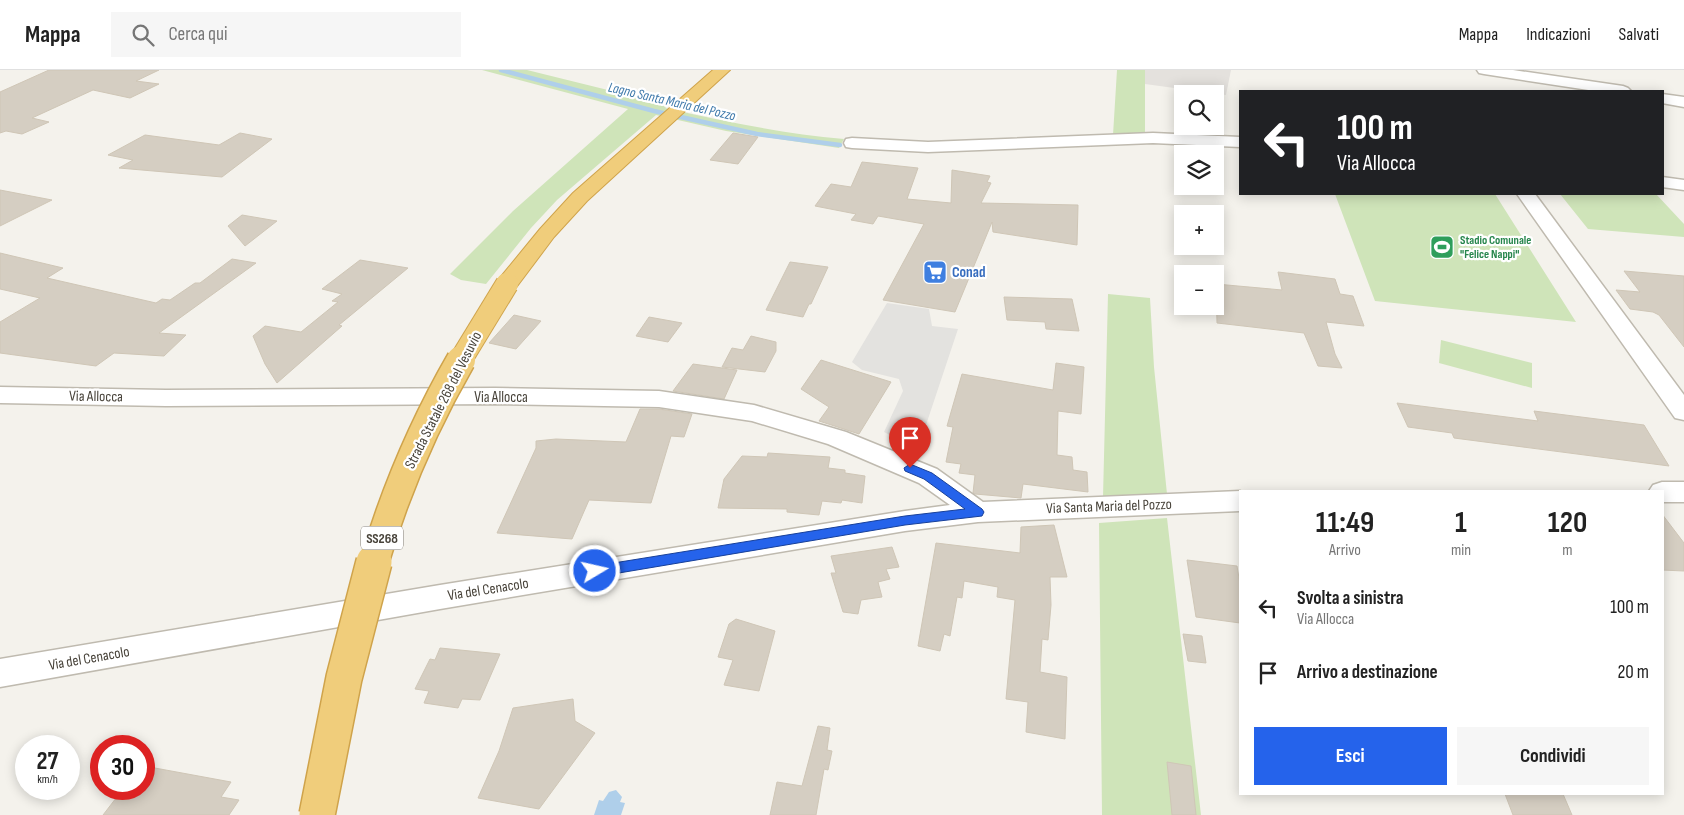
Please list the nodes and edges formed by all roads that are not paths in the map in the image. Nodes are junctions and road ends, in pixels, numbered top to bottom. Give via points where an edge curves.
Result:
1 (722, 70) edge
2 (729, 70) edge
3 (1484, 70) edge
4 (708, 82) junction
5 (1616, 90) edge
6 (1664, 98) edge
7 (1684, 102) edge
8 (852, 142) dead end
9 (1239, 142) edge
10 (1664, 182) edge
11 (1684, 185) edge
12 (1527, 195) edge
13 (0, 395) edge
14 (1684, 412) edge
15 (1664, 492) edge
16 (1684, 492) edge
17 (1239, 501) edge
18 (978, 512) junction
19 (0, 673) edge
20 (318, 815) edge

1 - 4 highway, Strada Statale 268 del Vesuvio / SS268
2 - 4 street
3 - 5 street
4 - 20 highway, Strada Statale 268 del Vesuvio / SS268, bridge via 580,197 547,233 507,284 459,362 412,458 368,582 349,655
6 - 7 street
8 - 9 street via 928,147 1137,138
10 - 11 street
12 - 14 street
13 - 18 street, Via Allocca via 659,399 754,413 837,438 928,476
15 - 16 street
17 - 18 street, Via Santa Maria del Pozzo
18 - 19 street, Via del Cenacolo via 498,587

